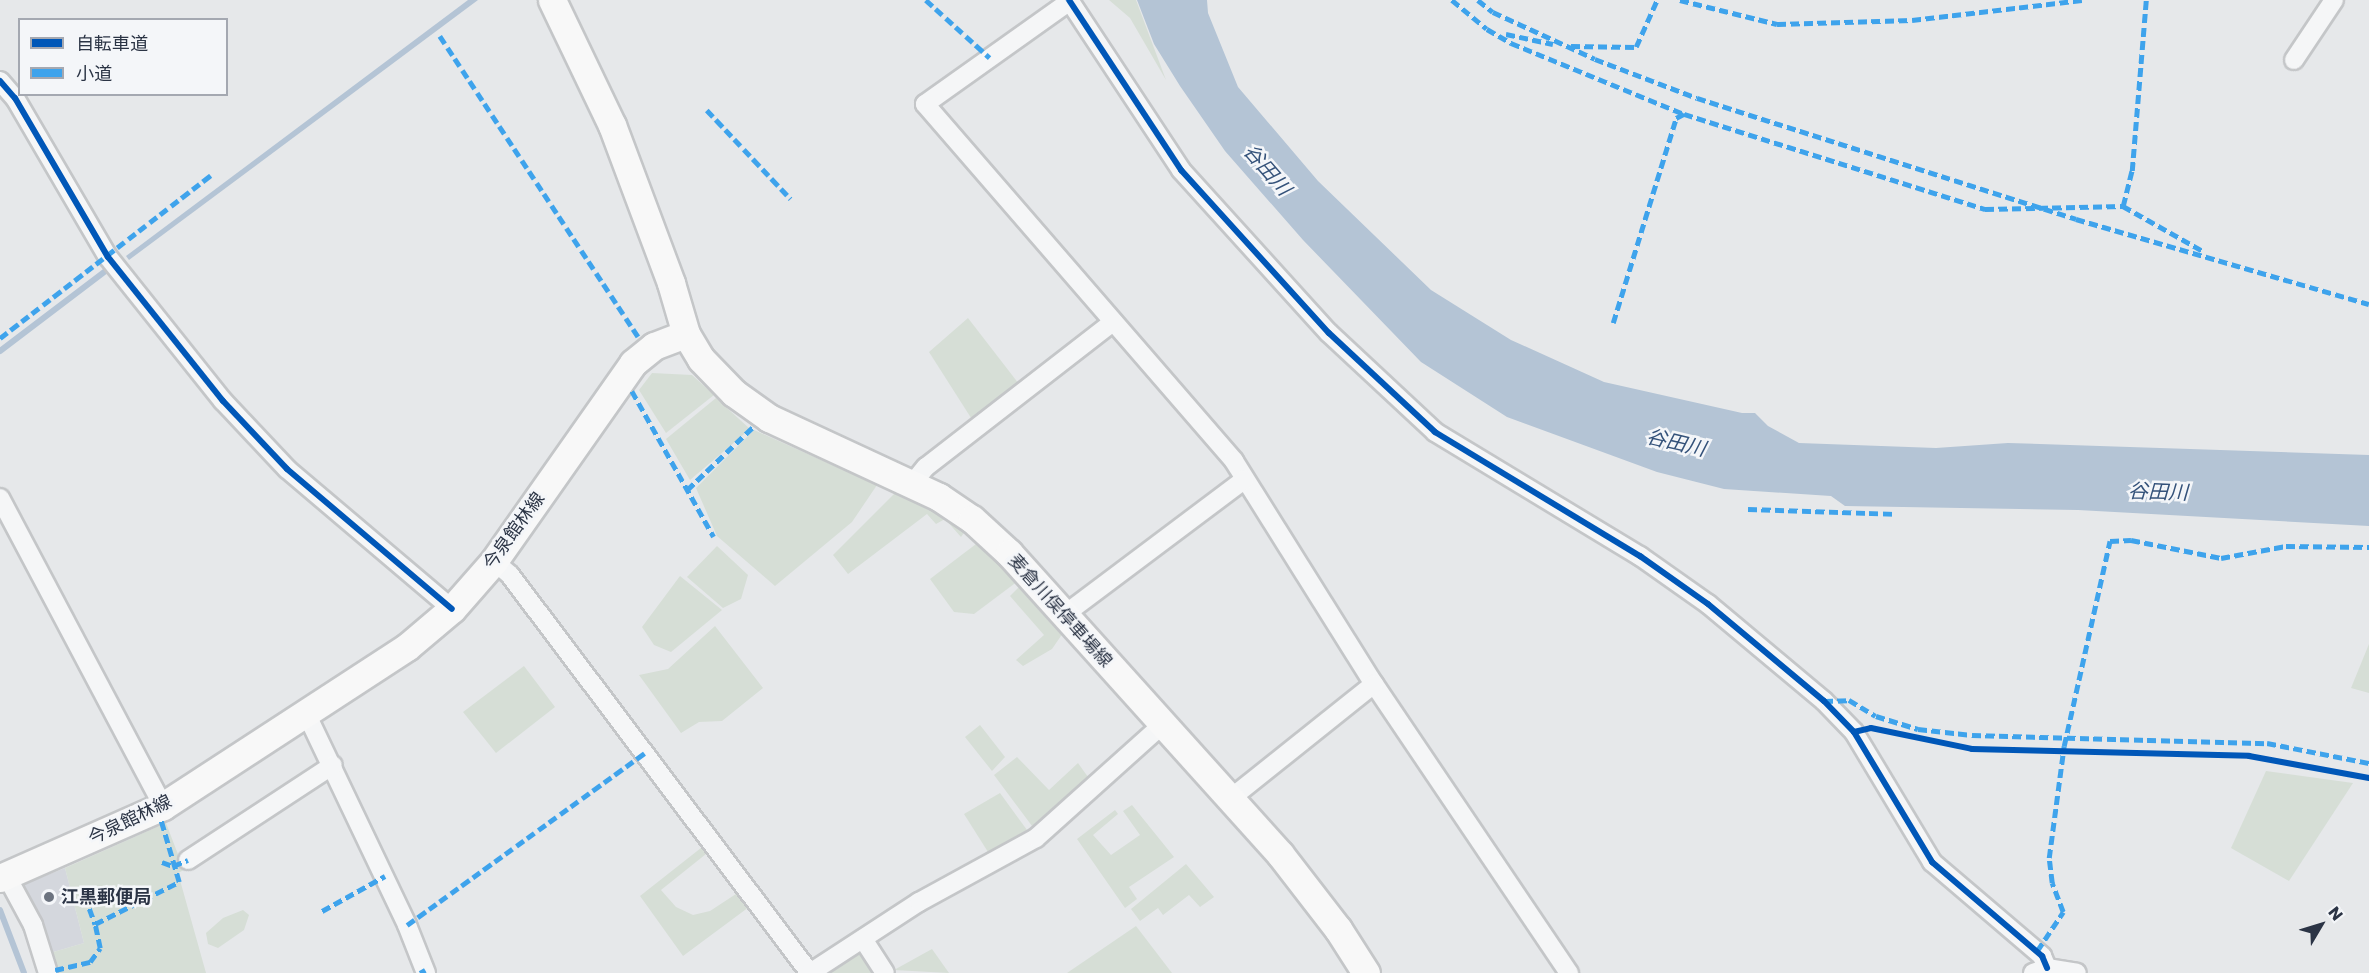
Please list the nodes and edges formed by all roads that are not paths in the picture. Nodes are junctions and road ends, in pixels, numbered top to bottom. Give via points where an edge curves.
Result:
1 (552, 0) edge
2 (2334, 0) edge
3 (1069, 1) edge
4 (2294, 60) dead end
5 (0, 81) edge
6 (1113, 322) junction
7 (686, 334) junction
8 (1244, 480) junction
9 (912, 484) junction
10 (0, 498) edge
11 (494, 561) junction
12 (452, 609) junction
13 (1064, 615) junction
14 (1374, 684) junction
15 (307, 715) junction
16 (1162, 725) junction
17 (333, 765) junction
18 (1230, 799) junction
19 (163, 806) junction
20 (188, 860) dead end
21 (3, 876) edge
22 (863, 939) junction
23 (2040, 971) edge
24 (48, 973) edge
25 (426, 973) edge
26 (810, 973) edge
27 (885, 973) edge
28 (1366, 973) edge
29 (1569, 973) edge
30 (2077, 973) edge

1 - 7 main road via 629,167
2 - 4 street
3 - 6 street via 925,104
3 - 23 street via 1181,170 1329,333 1435,432 1640,556 1708,604 1824,701 1854,732 1932,862 2042,956
5 - 12 street via 15,98 108,257 223,400 287,470
6 - 8 street via 1221,444
6 - 9 street via 926,467
7 - 9 main road, 麦倉川俣停車場線 via 717,378 750,406
7 - 11 main road, 今泉館林線 via 654,346 633,363
8 - 13 street
8 - 14 street
9 - 13 main road, 麦倉川俣停車場線 via 972,519
10 - 19 street
11 - 12 main road, 今泉館林線
11 - 26 street via 517,584
12 - 15 main road, 今泉館林線 via 379,668
13 - 16 main road, 麦倉川俣停車場線
14 - 18 street
14 - 29 street
15 - 17 street
15 - 19 main road, 今泉館林線
16 - 18 main road, 麦倉川俣停車場線
16 - 22 street via 1036,838 919,902
17 - 20 street
17 - 25 street
18 - 28 main road, 麦倉川俣停車場線 via 1316,900
19 - 21 main road, 今泉館林線
21 - 24 street via 33,926
22 - 26 street
22 - 27 street
23 - 30 street

